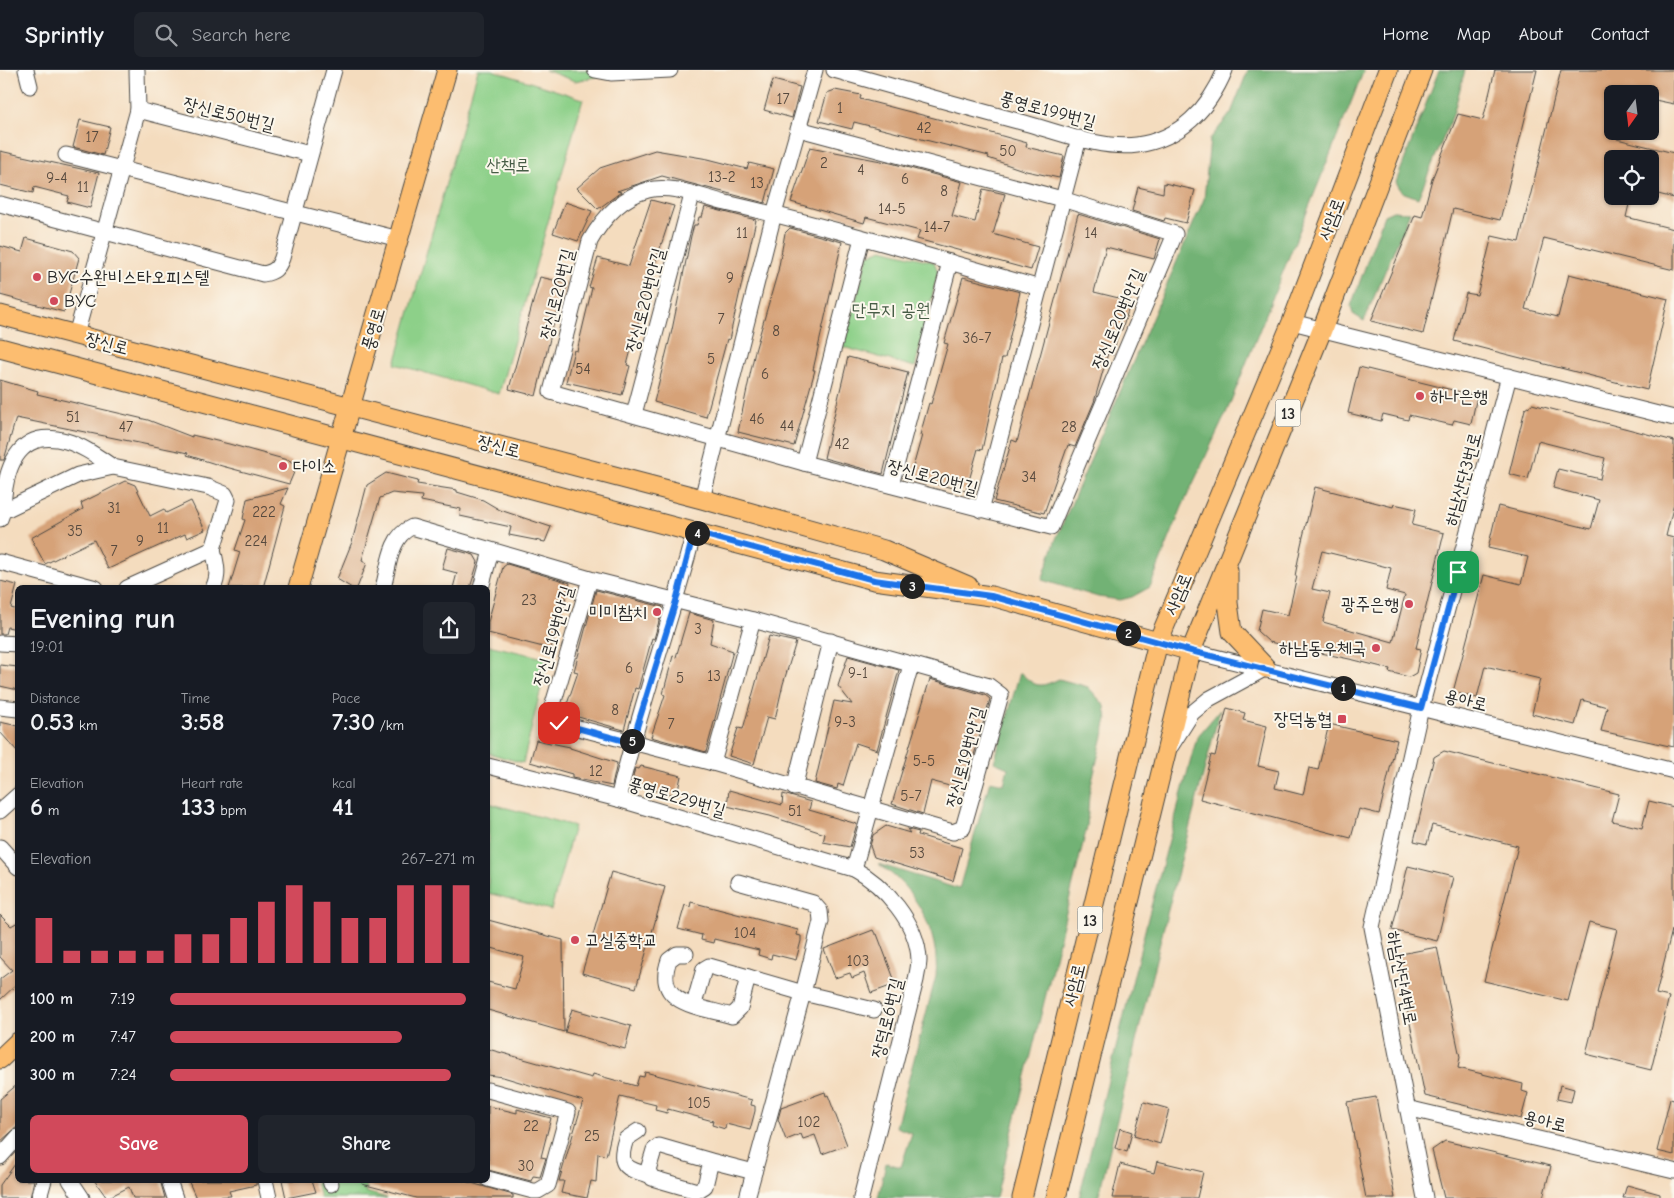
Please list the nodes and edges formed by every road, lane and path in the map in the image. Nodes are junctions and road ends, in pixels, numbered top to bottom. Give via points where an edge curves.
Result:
1 (26, 70) edge
2 (137, 70) edge
3 (334, 70) edge
4 (447, 70) edge
5 (595, 70) edge
6 (670, 70) edge
7 (815, 70) edge
8 (834, 70) edge
9 (1225, 70) edge
10 (1388, 70) edge
11 (1422, 70) edge
12 (30, 86) dead end
13 (138, 110) junction
14 (799, 129) junction
15 (1079, 138) junction
16 (310, 154) junction
17 (66, 155) dead end
18 (122, 170) junction
19 (692, 195) junction
20 (1062, 199) junction
21 (0, 204) edge
22 (295, 213) junction
23 (774, 214) junction
24 (104, 231) junction
25 (862, 238) junction
26 (399, 239) junction
27 (950, 262) junction
28 (1040, 288) junction
29 (0, 315) edge
30 (1292, 322) junction
31 (1322, 330) junction
32 (76, 335) junction
33 (0, 348) edge
34 (1509, 376) junction
35 (351, 407) junction
36 (634, 414) junction
37 (1674, 418) edge
38 (342, 438) junction
39 (718, 438) junction
40 (804, 462) junction
41 (114, 467) junction
42 (891, 486) junction
43 (702, 499) junction
44 (981, 510) junction
45 (1, 514) edge
46 (1051, 527) joint
47 (694, 532) junction
48 (213, 549) junction
49 (491, 551) junction
50 (1228, 560) junction
51 (0, 562) edge
52 (590, 579) junction
53 (85, 585) edge
54 (138, 585) edge
55 (214, 585) edge
56 (299, 585) edge
57 (384, 585) edge
58 (482, 585) edge
59 (991, 596) junction
60 (676, 601) junction
61 (753, 620) junction
62 (831, 641) junction
63 (1158, 642) junction
64 (0, 643) edge
65 (15, 644) edge
66 (1191, 651) junction
67 (911, 665) junction
68 (1266, 668) junction
69 (0, 707) edge
70 (1421, 708) junction
71 (15, 709) edge
72 (632, 743) junction
73 (1163, 758) junction
74 (713, 762) junction
75 (490, 767) edge
76 (1674, 771) edge
77 (794, 788) junction
78 (15, 798) edge
79 (618, 799) junction
80 (872, 809) junction
81 (0, 811) edge
82 (0, 847) edge
83 (15, 864) edge
84 (854, 868) junction
85 (738, 882) dead end
86 (686, 954) dead end
87 (748, 977) junction
88 (803, 993) junction
89 (694, 1004) junction
90 (874, 1010) dead end
91 (15, 1045) edge
92 (0, 1058) edge
93 (490, 1091) edge
94 (1407, 1108) junction
95 (638, 1131) dead end
96 (15, 1140) edge
97 (0, 1157) edge
98 (711, 1161) junction
99 (754, 1172) junction
100 (1674, 1172) edge
101 (649, 1175) junction
102 (490, 1180) edge
103 (43, 1183) edge
104 (72, 1183) edge
105 (170, 1183) edge
106 (266, 1183) edge
107 (39, 1198) edge
108 (82, 1198) edge
109 (175, 1198) edge
110 (269, 1198) edge
111 (748, 1198) edge
112 (861, 1198) edge
113 (1022, 1198) edge
114 (1056, 1198) edge
115 (1425, 1198) edge

1 - 12 street
2 - 13 street
3 - 16 street
4 - 26 main road, 풍영로
5 - 6 street via 611,73
7 - 14 street
8 - 15 street, 풍영로199번길
9 - 15 street, 풍영로199번길 via 1203,109 1178,130 1136,145 1106,145
10 - 30 main road, 사암로 / 13
11 - 31 main road, 사암로 / 13
13 - 16 street, 장신로50번길
13 - 18 street
14 - 20 street, 장신로20번안길
14 - 23 street
15 - 20 street
16 - 22 street
17 - 18 street
18 - 22 street
18 - 24 street
19 - 23 street, 장신로20번길
19 - 36 street, 장신로20번안길
19 - 36 street, 장신로20번길 via 667,188 635,195 617,205 600,222 590,241 551,392
20 - 28 street
20 - 46 street, 장신로20번안길 via 1175,234
21 - 24 street
22 - 24 street via 279,267 263,274
22 - 26 street
23 - 25 street, 장신로20번길
23 - 39 street
24 - 32 street
25 - 27 street, 장신로20번길
25 - 40 street
26 - 35 main road, 풍영로
27 - 28 street, 장신로20번길
27 - 42 street
28 - 44 street
29 - 32 main road, 장신로
30 - 31 street
30 - 63 main road, 사암로 / 13
31 - 34 street
31 - 50 main road, 사암로 / 13
32 - 35 main road, 장신로
33 - 38 main road, 장신로
34 - 37 street
34 - 70 street, 하남산단3번로
35 - 38 main road, 풍영로
35 - 43 main road, 장신로
36 - 39 street, 장신로20번길
38 - 47 main road, 장신로
38 - 56 main road, 풍영로
39 - 40 street, 장신로20번길
39 - 43 street
40 - 42 street, 장신로20번길
41 - 45 street via 78,475
41 - 45 street via 66,441 51,438 36,441 23,448 8,466
41 - 48 street via 208,487 225,494 228,500
42 - 44 street, 장신로20번길
43 - 59 main road, 장신로 via 884,550
44 - 46 street, 장신로20번길
47 - 59 main road, 장신로 via 874,580
47 - 60 street
48 - 54 street
48 - 55 street via 217,566
49 - 52 street, 장신로19번안길
49 - 57 street, 장신로19번안길 via 412,527 398,537
49 - 58 street
50 - 66 main road, 사암로 / 13
50 - 68 main road via 1232,632
51 - 53 street
52 - 60 street, 장신로19번안길
52 - 72 street, 장신로19번안길 via 551,711 559,723
59 - 63 main road, 장신로
60 - 61 street, 장신로19번안길
60 - 72 street
61 - 62 street, 장신로19번안길
61 - 74 street
62 - 67 street, 장신로19번안길
62 - 77 street
63 - 66 main road, 장신로
63 - 113 main road, 사암로 / 13
64 - 65 street
66 - 68 street, 용아로
66 - 73 main road, 사암로 / 13
67 - 80 street
67 - 80 street, 장신로19번안길 via 989,686 1001,695 1000,702 963,828 953,832
68 - 70 street, 용아로
68 - 73 street via 1209,699 1192,713
69 - 71 street
70 - 76 street, 용아로
70 - 94 street, 하남산단4번로 via 1372,928
72 - 74 street, 장신로19번안길
72 - 79 street
73 - 114 main road, 사암로 / 13
74 - 77 street, 장신로19번안길
75 - 79 street, 풍영로229번길
77 - 80 street, 장신로19번안길
78 - 81 street
79 - 84 street, 풍영로229번길
80 - 84 street
82 - 83 street
84 - 112 street, 장덕로6번길 via 885,890 903,913 919,959
85 - 88 street via 813,903 820,911
86 - 89 street via 677,954 669,960 665,982 669,992 678,1000
87 - 88 street
87 - 89 street via 709,966 704,969
87 - 89 street via 740,1008 732,1016
88 - 90 street
88 - 99 street
91 - 92 main road
93 - 102 street via 568,1112 548,1185 544,1189 533,1191
94 - 100 street, 용아로
94 - 115 street, 하남산단4번로
95 - 101 street via 626,1139 622,1159 632,1170
96 - 97 street
98 - 99 street
98 - 101 street via 705,1186 697,1190
98 - 101 street via 656,1147
99 - 111 street
103 - 107 street
104 - 108 street
105 - 109 street
106 - 110 street

